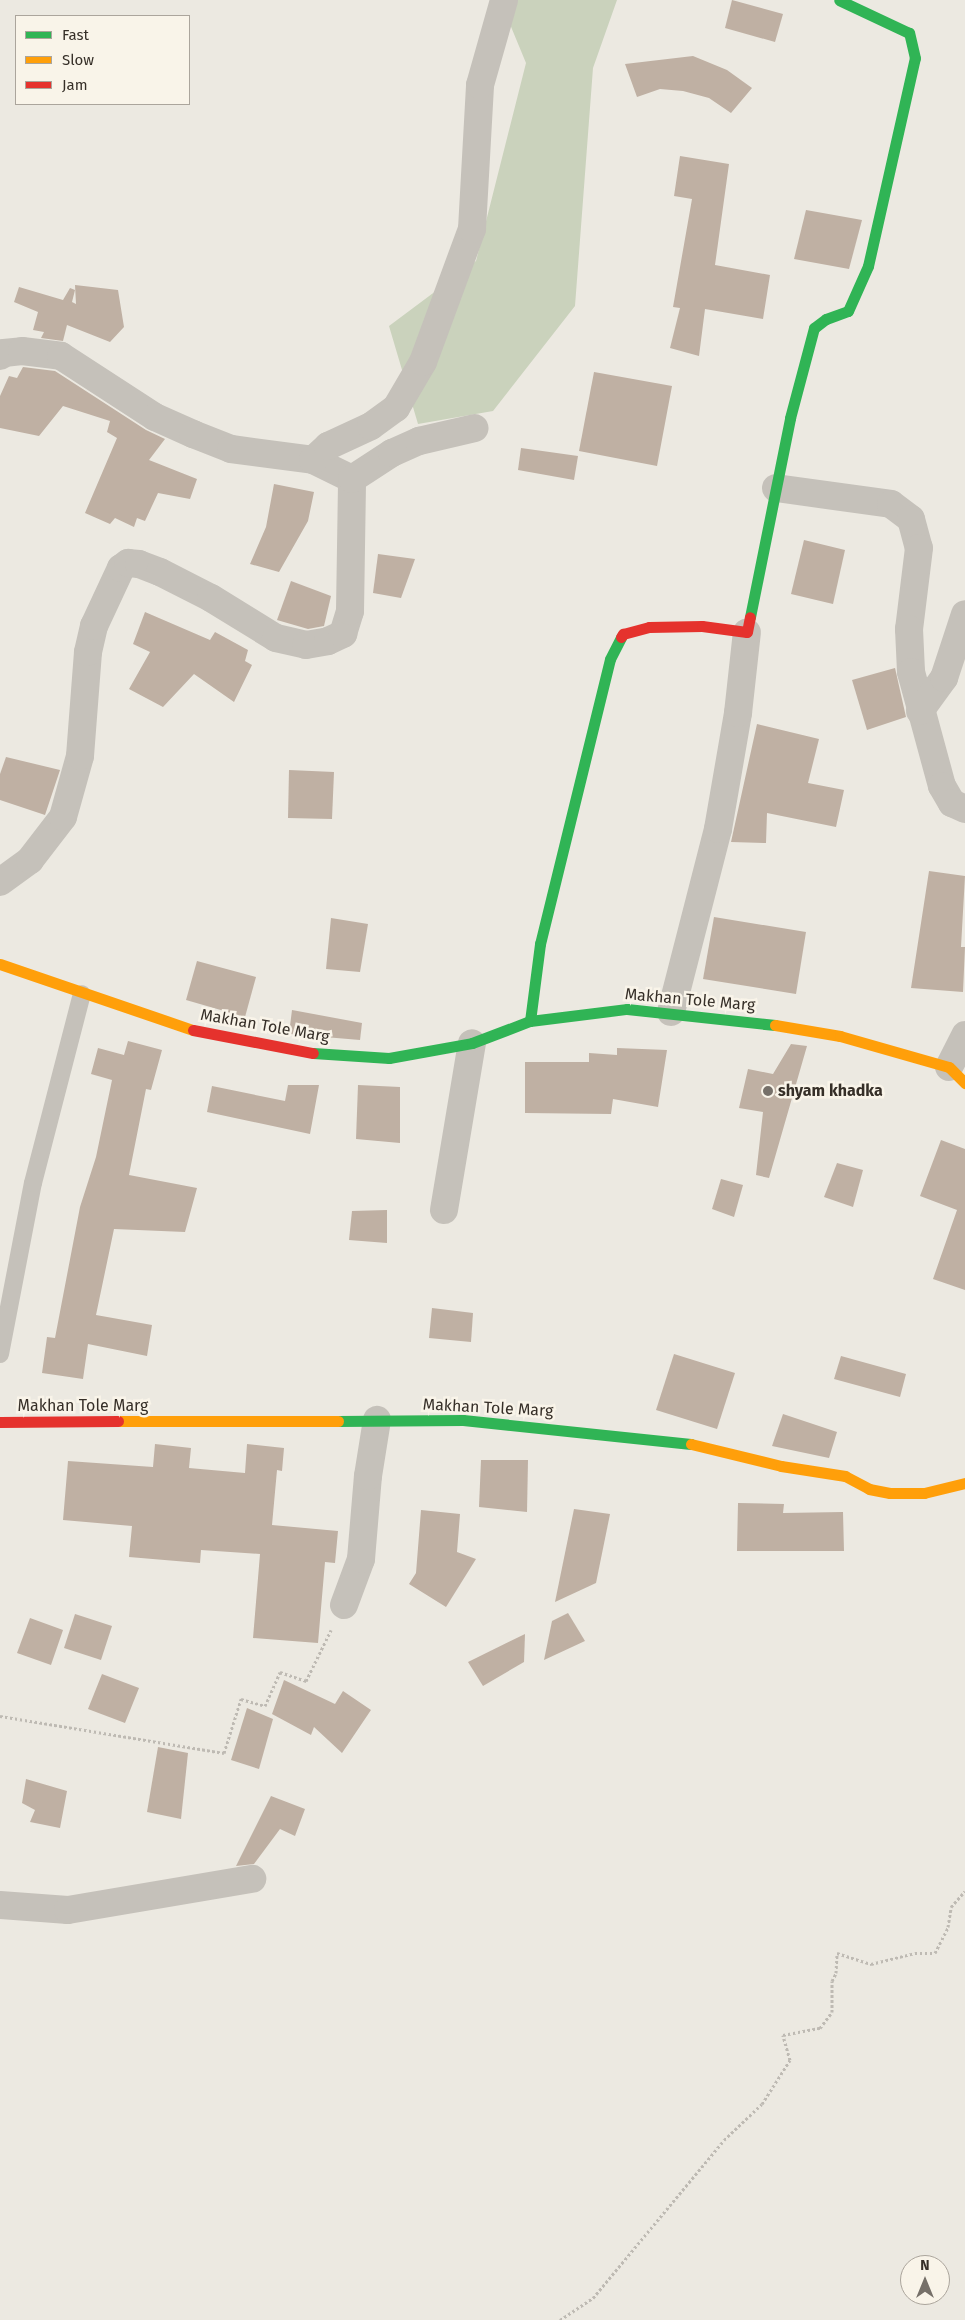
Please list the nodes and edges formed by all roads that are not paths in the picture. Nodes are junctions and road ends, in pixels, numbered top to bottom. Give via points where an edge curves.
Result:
1 (504, 0) edge
2 (839, 0) edge
3 (0, 356) edge
4 (475, 428) dead end
5 (313, 460) junction
6 (352, 479) junction
7 (776, 488) junction
8 (965, 614) edge
9 (747, 632) junction
10 (920, 711) junction
11 (965, 809) edge
12 (0, 882) edge
13 (0, 964) edge
14 (82, 994) junction
15 (671, 1012) junction
16 (530, 1021) junction
17 (965, 1035) edge
18 (472, 1043) junction
19 (957, 1075) edge
20 (444, 1210) dead end
21 (0, 1354) edge
22 (377, 1420) junction
23 (0, 1422) edge
24 (965, 1483) edge
25 (344, 1605) road end
26 (252, 1879) dead end
27 (0, 1905) edge

1 - 5 street via 480,85 472,229 430,344 396,408 371,426 328,446
2 - 7 street via 909,33 915,58 868,266 848,311 826,319 814,328 790,418
3 - 5 street via 4,352 22,351 61,356 156,417 192,434 231,449
4 - 6 street via 419,441 392,453
5 - 6 street
6 - 12 street via 350,611 343,634 328,641 306,645 276,638 211,598 160,572 139,564 128,563 121,568 94,626 88,652 80,756 63,817 30,860
7 - 9 street
7 - 10 street via 891,504 910,519 920,548 909,629 911,672
8 - 10 street via 944,678
9 - 15 street via 738,713 718,829
9 - 16 street via 702,626 658,626 622,634 610,659 540,944
10 - 11 street via 942,786 952,803
13 - 14 street, Makhan Tole Marg
14 - 18 street, Makhan Tole Marg via 191,1030 306,1053 388,1058
14 - 21 lane via 33,1183
15 - 16 street, Makhan Tole Marg via 626,1009
15 - 19 street, Makhan Tole Marg via 840,1036
16 - 18 street, Makhan Tole Marg
17 - 19 street
18 - 20 street
22 - 23 street, Makhan Tole Marg
22 - 24 street, Makhan Tole Marg via 463,1420 678,1441 782,1466 845,1476 868,1489 890,1493 924,1493
22 - 25 street via 368,1476 361,1559
26 - 27 street via 68,1910

